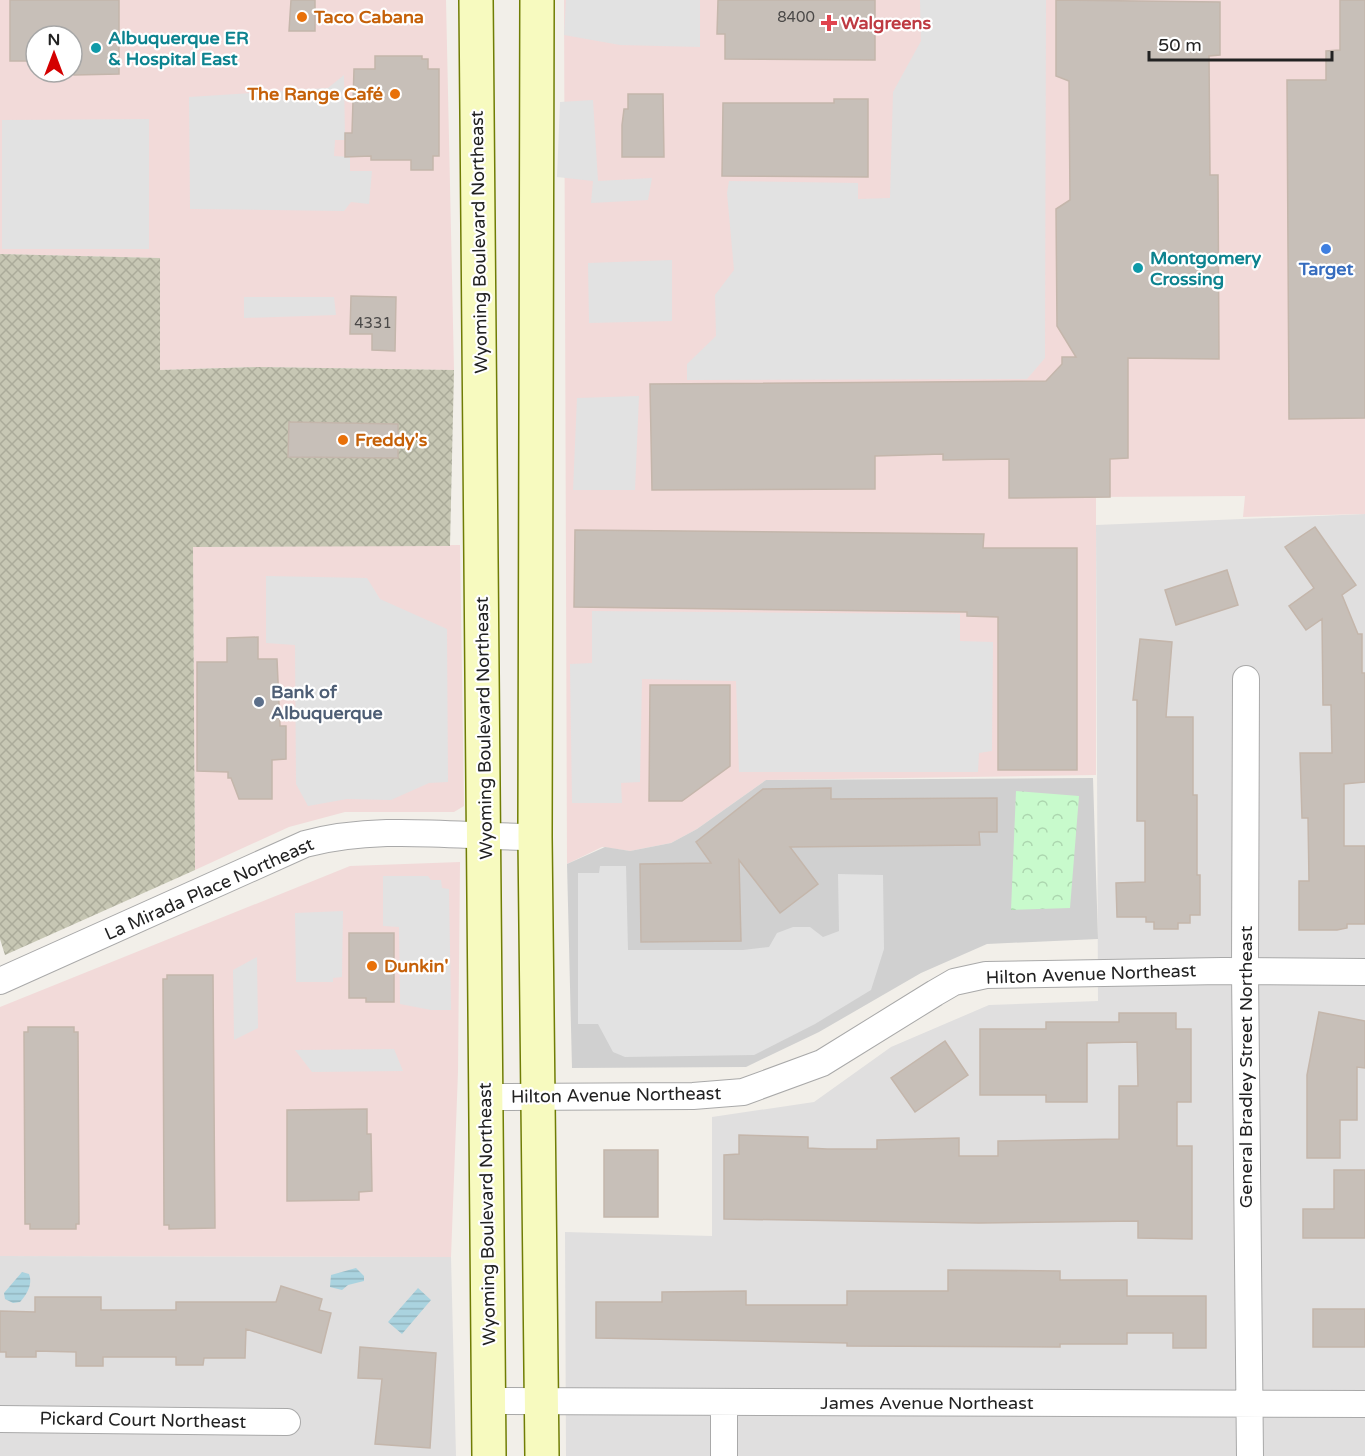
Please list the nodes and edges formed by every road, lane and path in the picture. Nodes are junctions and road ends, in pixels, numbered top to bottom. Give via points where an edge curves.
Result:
1 (476, 0) edge
2 (537, 0) edge
3 (1246, 679) dead end
4 (486, 837) junction
5 (535, 837) junction
6 (1245, 971) junction
7 (1365, 972) edge
8 (0, 981) edge
9 (485, 1097) junction
10 (539, 1097) junction
11 (489, 1401) junction
12 (542, 1402) junction
13 (724, 1402) junction
14 (1365, 1404) edge
15 (1249, 1405) junction
16 (0, 1419) edge
17 (287, 1422) dead end
18 (489, 1456) edge
19 (542, 1456) edge
20 (724, 1456) edge
21 (1250, 1456) edge

1 - 4 main road, Wyoming Boulevard Northeast
2 - 5 main road
3 - 6 street, General Bradley Street Northeast
4 - 5 street, La Mirada Place Northeast
4 - 8 street, La Mirada Place Northeast via 369,832 305,844
4 - 9 main road, Wyoming Boulevard Northeast
5 - 10 main road
6 - 7 street, Hilton Avenue Northeast
6 - 10 street, Hilton Avenue Northeast via 986,975 954,982 822,1063 743,1092
6 - 15 street, General Bradley Street Northeast
9 - 10 street, Hilton Avenue Northeast
9 - 11 main road, Wyoming Boulevard Northeast
10 - 12 main road
11 - 12 street, James Avenue Northeast
11 - 18 main road, Wyoming Boulevard Northeast
12 - 13 street, James Avenue Northeast
12 - 19 main road
13 - 15 street, James Avenue Northeast
13 - 20 street
14 - 15 street, James Avenue Northeast
15 - 21 street, General Bradley Street Northeast
16 - 17 street, Pickard Court Northeast

